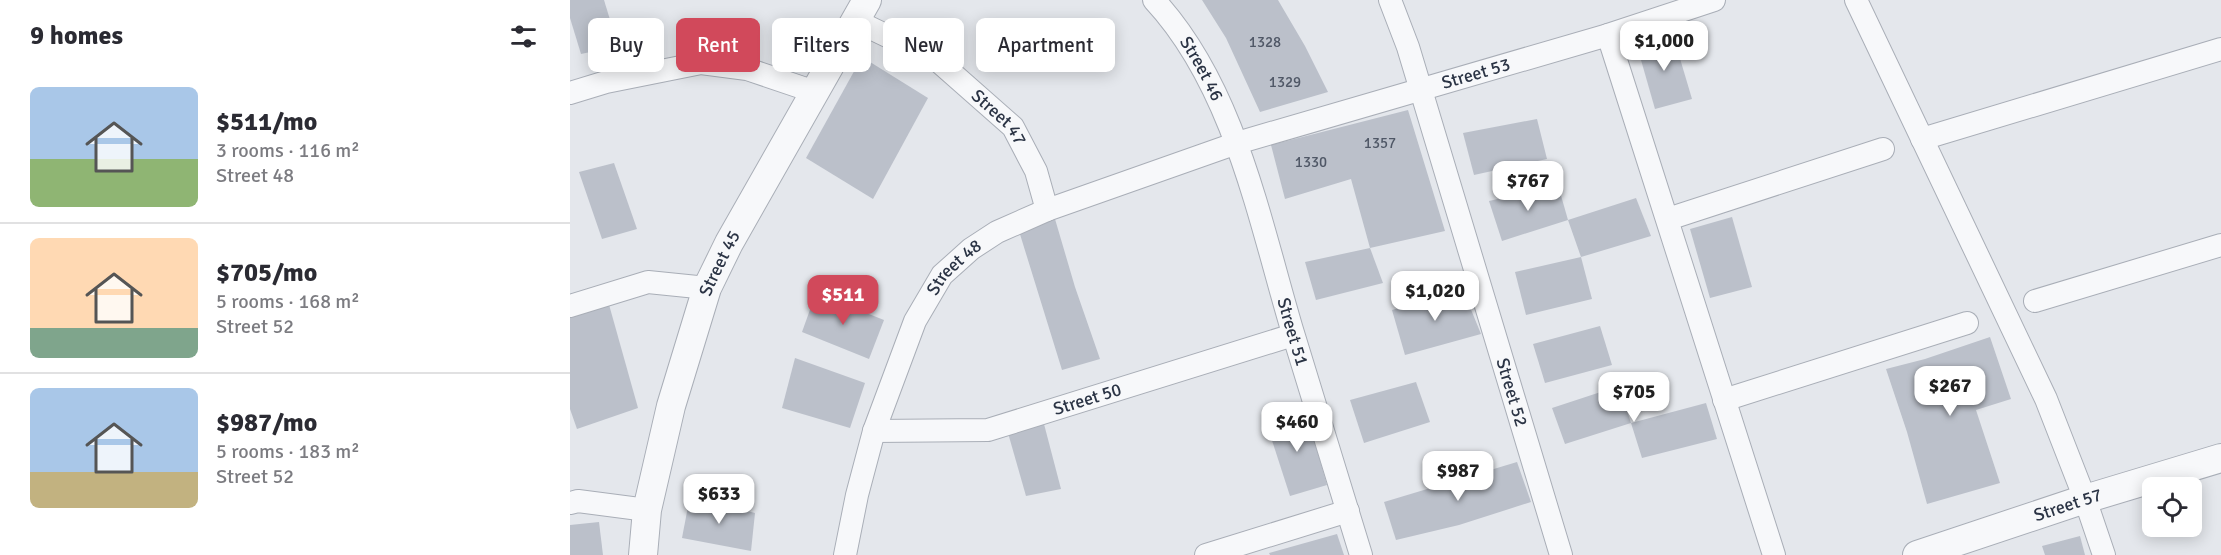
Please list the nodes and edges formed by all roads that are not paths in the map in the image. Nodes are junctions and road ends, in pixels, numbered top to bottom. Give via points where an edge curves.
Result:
1 (1154, 0) edge
2 (1390, 0) edge
3 (1714, 0) edge
4 (1856, 0) edge
5 (860, 10) edge
6 (1608, 35) junction
7 (2221, 49) edge
8 (1421, 90) junction
9 (815, 92) junction
10 (570, 93) edge
11 (1922, 139) junction
12 (1237, 143) junction
13 (1883, 149) dead end
14 (1047, 210) junction
15 (1668, 219) junction
16 (2221, 245) edge
17 (707, 288) junction
18 (2035, 301) dead end
19 (570, 306) edge
20 (1967, 322) dead end
21 (1293, 335) junction
22 (1724, 400) junction
23 (874, 431) junction
24 (2221, 458) edge
25 (2085, 499) junction
26 (570, 503) edge
27 (646, 510) junction
28 (1348, 511) junction
29 (643, 555) edge
30 (845, 555) edge
31 (1206, 555) edge
32 (1361, 555) edge
33 (1562, 555) edge
34 (1774, 555) edge
35 (1917, 555) edge
36 (2104, 555) edge

1 - 12 street, Street 46 via 1198,62
2 - 8 street, Street 52
3 - 6 street, Street 53
4 - 11 street
5 - 9 street, Street 45
5 - 14 street, Street 47 via 937,60 1013,127 1036,171
6 - 8 street, Street 53
6 - 15 street
7 - 11 street
8 - 12 street, Street 53
8 - 33 street, Street 52
9 - 10 street via 747,69 701,63
9 - 17 street, Street 45
11 - 25 street via 2046,399
12 - 14 street, Street 48
12 - 21 street, Street 51
13 - 15 street
14 - 23 street, Street 48 via 997,232 942,275 915,321
15 - 22 street
16 - 18 street
17 - 19 street via 648,282
17 - 27 street, Street 45 via 671,406
20 - 22 street
21 - 23 street, Street 50 via 988,430
21 - 28 street, Street 51
22 - 34 street
23 - 30 street, Street 48
24 - 25 street, Street 57
25 - 35 street, Street 57
25 - 36 street
26 - 27 street
27 - 29 street, Street 45
28 - 31 street
28 - 32 street, Street 51

